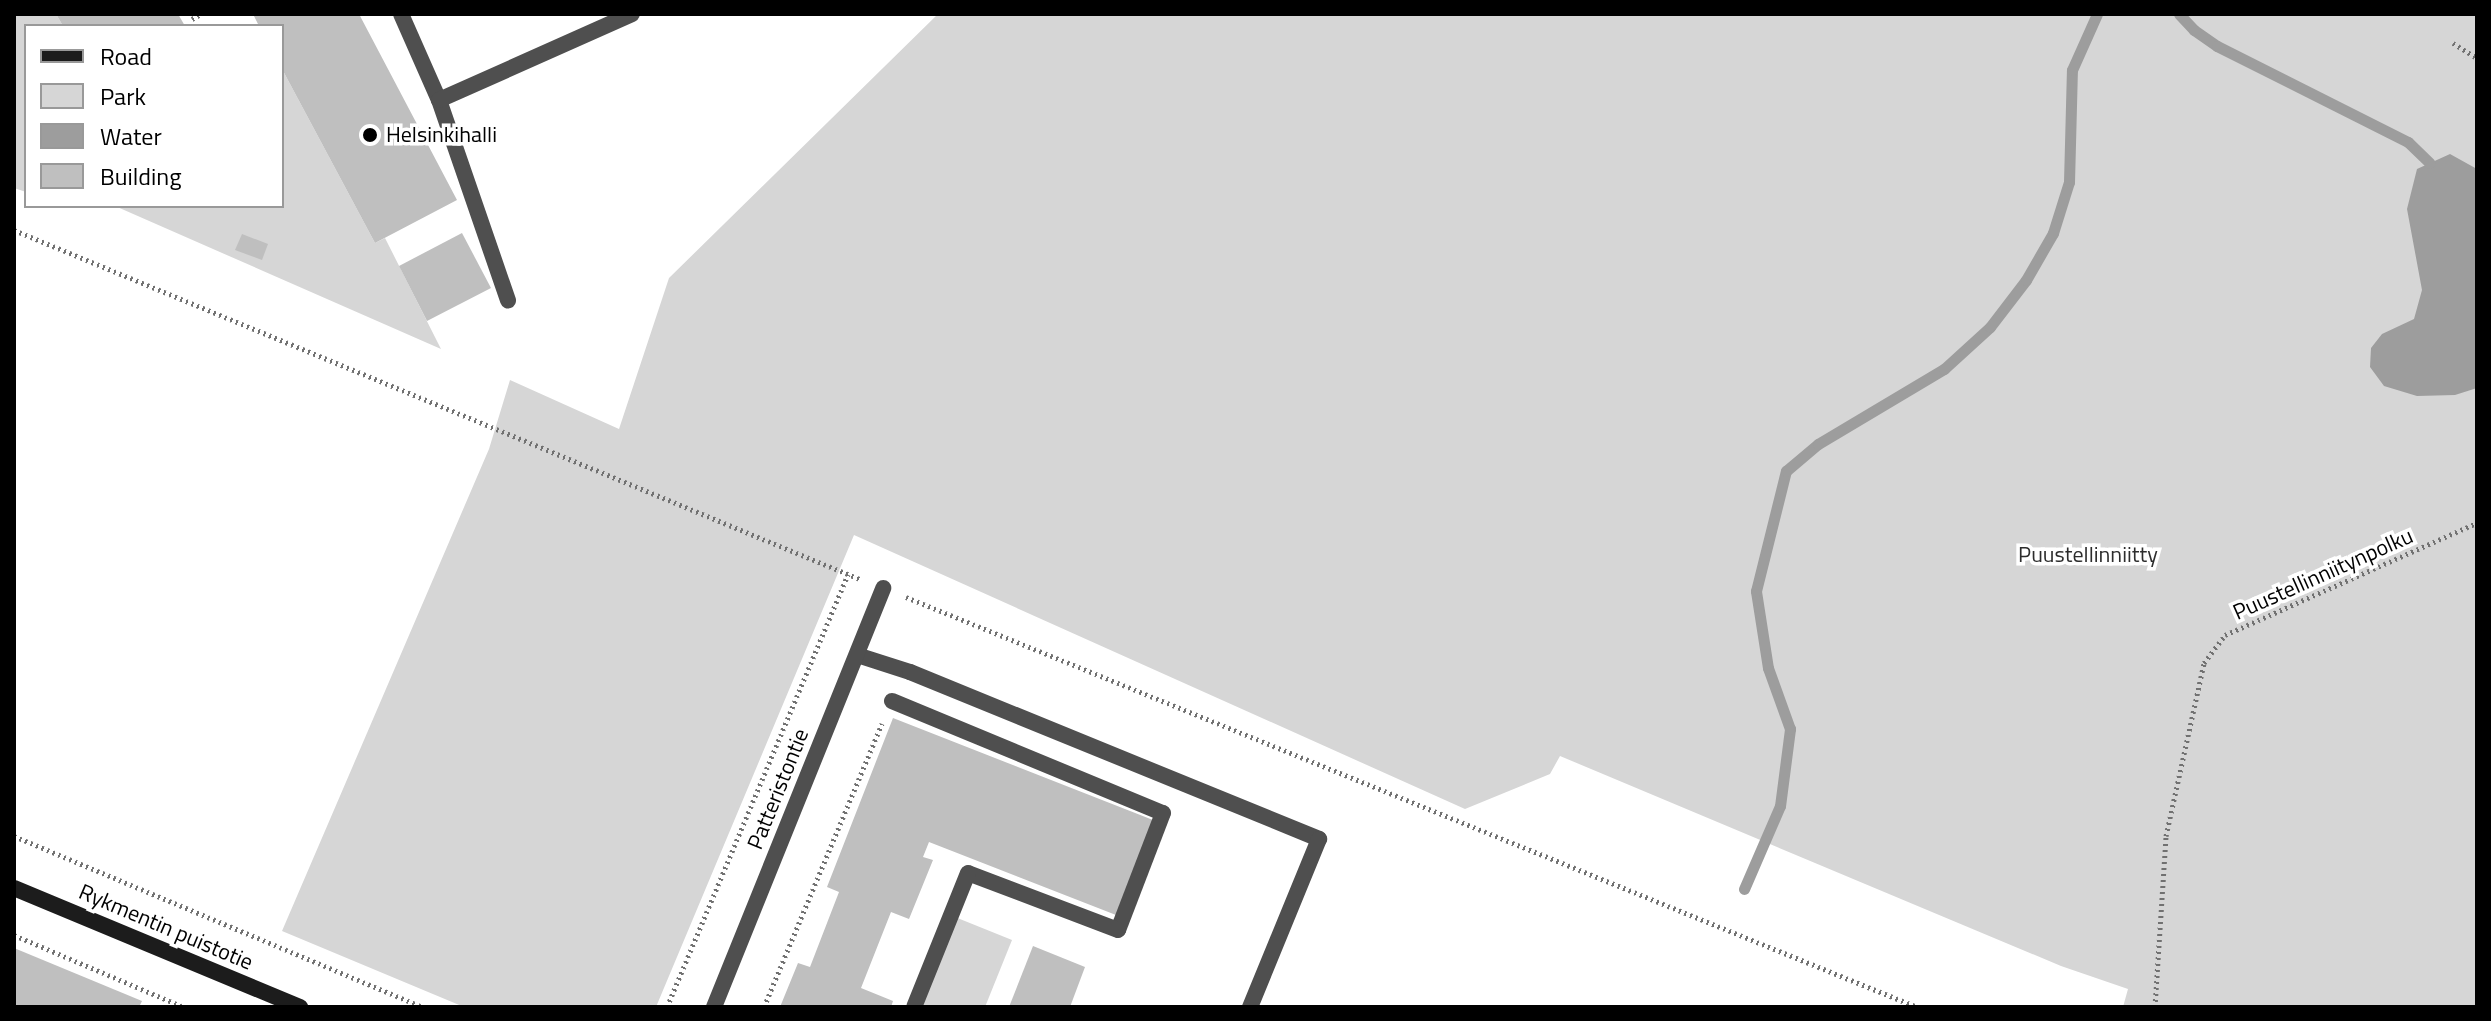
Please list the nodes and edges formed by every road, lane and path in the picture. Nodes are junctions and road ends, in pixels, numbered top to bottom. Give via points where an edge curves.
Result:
1 (201, 14) edge
2 (401, 14) edge
3 (632, 14) edge
4 (192, 19) dead end
5 (2453, 43) dead end
6 (2477, 58) edge
7 (439, 100) junction
8 (14, 230) edge
9 (508, 300) dead end
10 (2477, 523) edge
11 (848, 574) junction
12 (883, 588) junction
13 (857, 655) junction
14 (892, 701) joint
15 (14, 836) edge
16 (14, 888) edge
17 (14, 935) edge
18 (184, 1007) edge
19 (300, 1007) edge
20 (423, 1007) edge
21 (667, 1007) edge
22 (714, 1007) edge
23 (764, 1007) edge
24 (914, 1007) edge
25 (1250, 1007) edge
26 (1917, 1007) edge
27 (2155, 1007) edge

1 - 4 path
2 - 7 street
3 - 7 street
5 - 6 path
7 - 9 street
8 - 11 path
10 - 27 path, Puustellinniitynpolku via 2225,635 2204,663 2166,836
11 - 12 path
11 - 21 path
12 - 13 street, Patteristontie
12 - 26 path
13 - 22 street, Patteristontie
13 - 25 street via 1319,839
14 - 23 path
14 - 24 street via 1163,813 1118,930 968,873
15 - 20 path
16 - 19 street, Rykmentin puistotie
17 - 18 path

